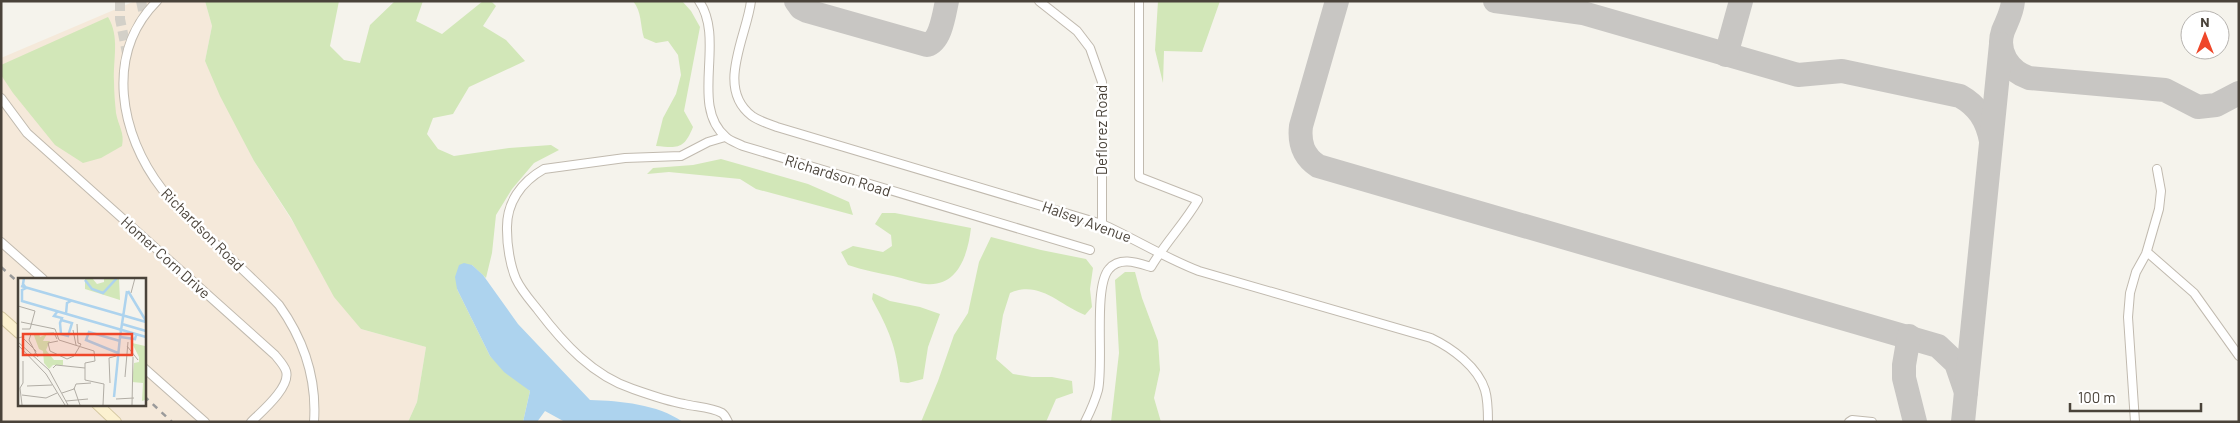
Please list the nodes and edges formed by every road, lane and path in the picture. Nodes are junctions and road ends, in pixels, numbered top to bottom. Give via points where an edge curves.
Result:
1 (158, 1) edge
2 (699, 1) edge
3 (751, 1) edge
4 (1039, 1) edge
5 (1139, 1) edge
6 (1, 98) edge
7 (725, 137) junction
8 (2157, 169) dead end
9 (1102, 224) junction
10 (1, 242) edge
11 (1090, 250) dead end
12 (2147, 252) junction
13 (1159, 253) junction
14 (42, 278) edge
15 (1, 317) edge
16 (18, 332) edge
17 (2239, 356) edge
18 (145, 369) edge
19 (99, 406) edge
20 (116, 422) edge
21 (205, 422) edge
22 (251, 422) edge
23 (314, 422) edge
24 (728, 422) edge
25 (1085, 422) edge
26 (1488, 422) edge
27 (1849, 422) edge
28 (1872, 422) edge
29 (2135, 422) edge

1 - 23 street, Richardson Road via 134,32 124,67 124,100 134,137 162,190 266,292 290,321 300,338 309,366 315,405
2 - 7 street via 705,10 709,29 707,85 710,111
3 - 9 street, Halsey Avenue via 737,56 734,87 738,99 752,116 784,130
4 - 9 street, Deflorez Road via 1086,42 1102,82
5 - 13 street via 1139,178 1198,200 1187,220
6 - 22 street, Homer Corn Drive via 27,133 282,364 286,370 286,384
7 - 11 street, Richardson Road via 743,146
7 - 24 street via 682,156 625,158 544,169 522,185 506,219 516,279 571,348 594,369 631,389 714,410 724,414
8 - 12 street via 2161,191 2159,209
9 - 13 street, Halsey Avenue
10 - 14 street
12 - 17 street via 2194,293
12 - 29 street via 2136,272 2128,317
13 - 25 street via 1151,267 1125,261 1116,263 1105,274 1098,389
13 - 26 street, Halsey Avenue via 1199,271 1432,338 1455,352 1479,377 1484,389
15 - 16 main road
18 - 21 street
19 - 20 main road
27 - 28 street

